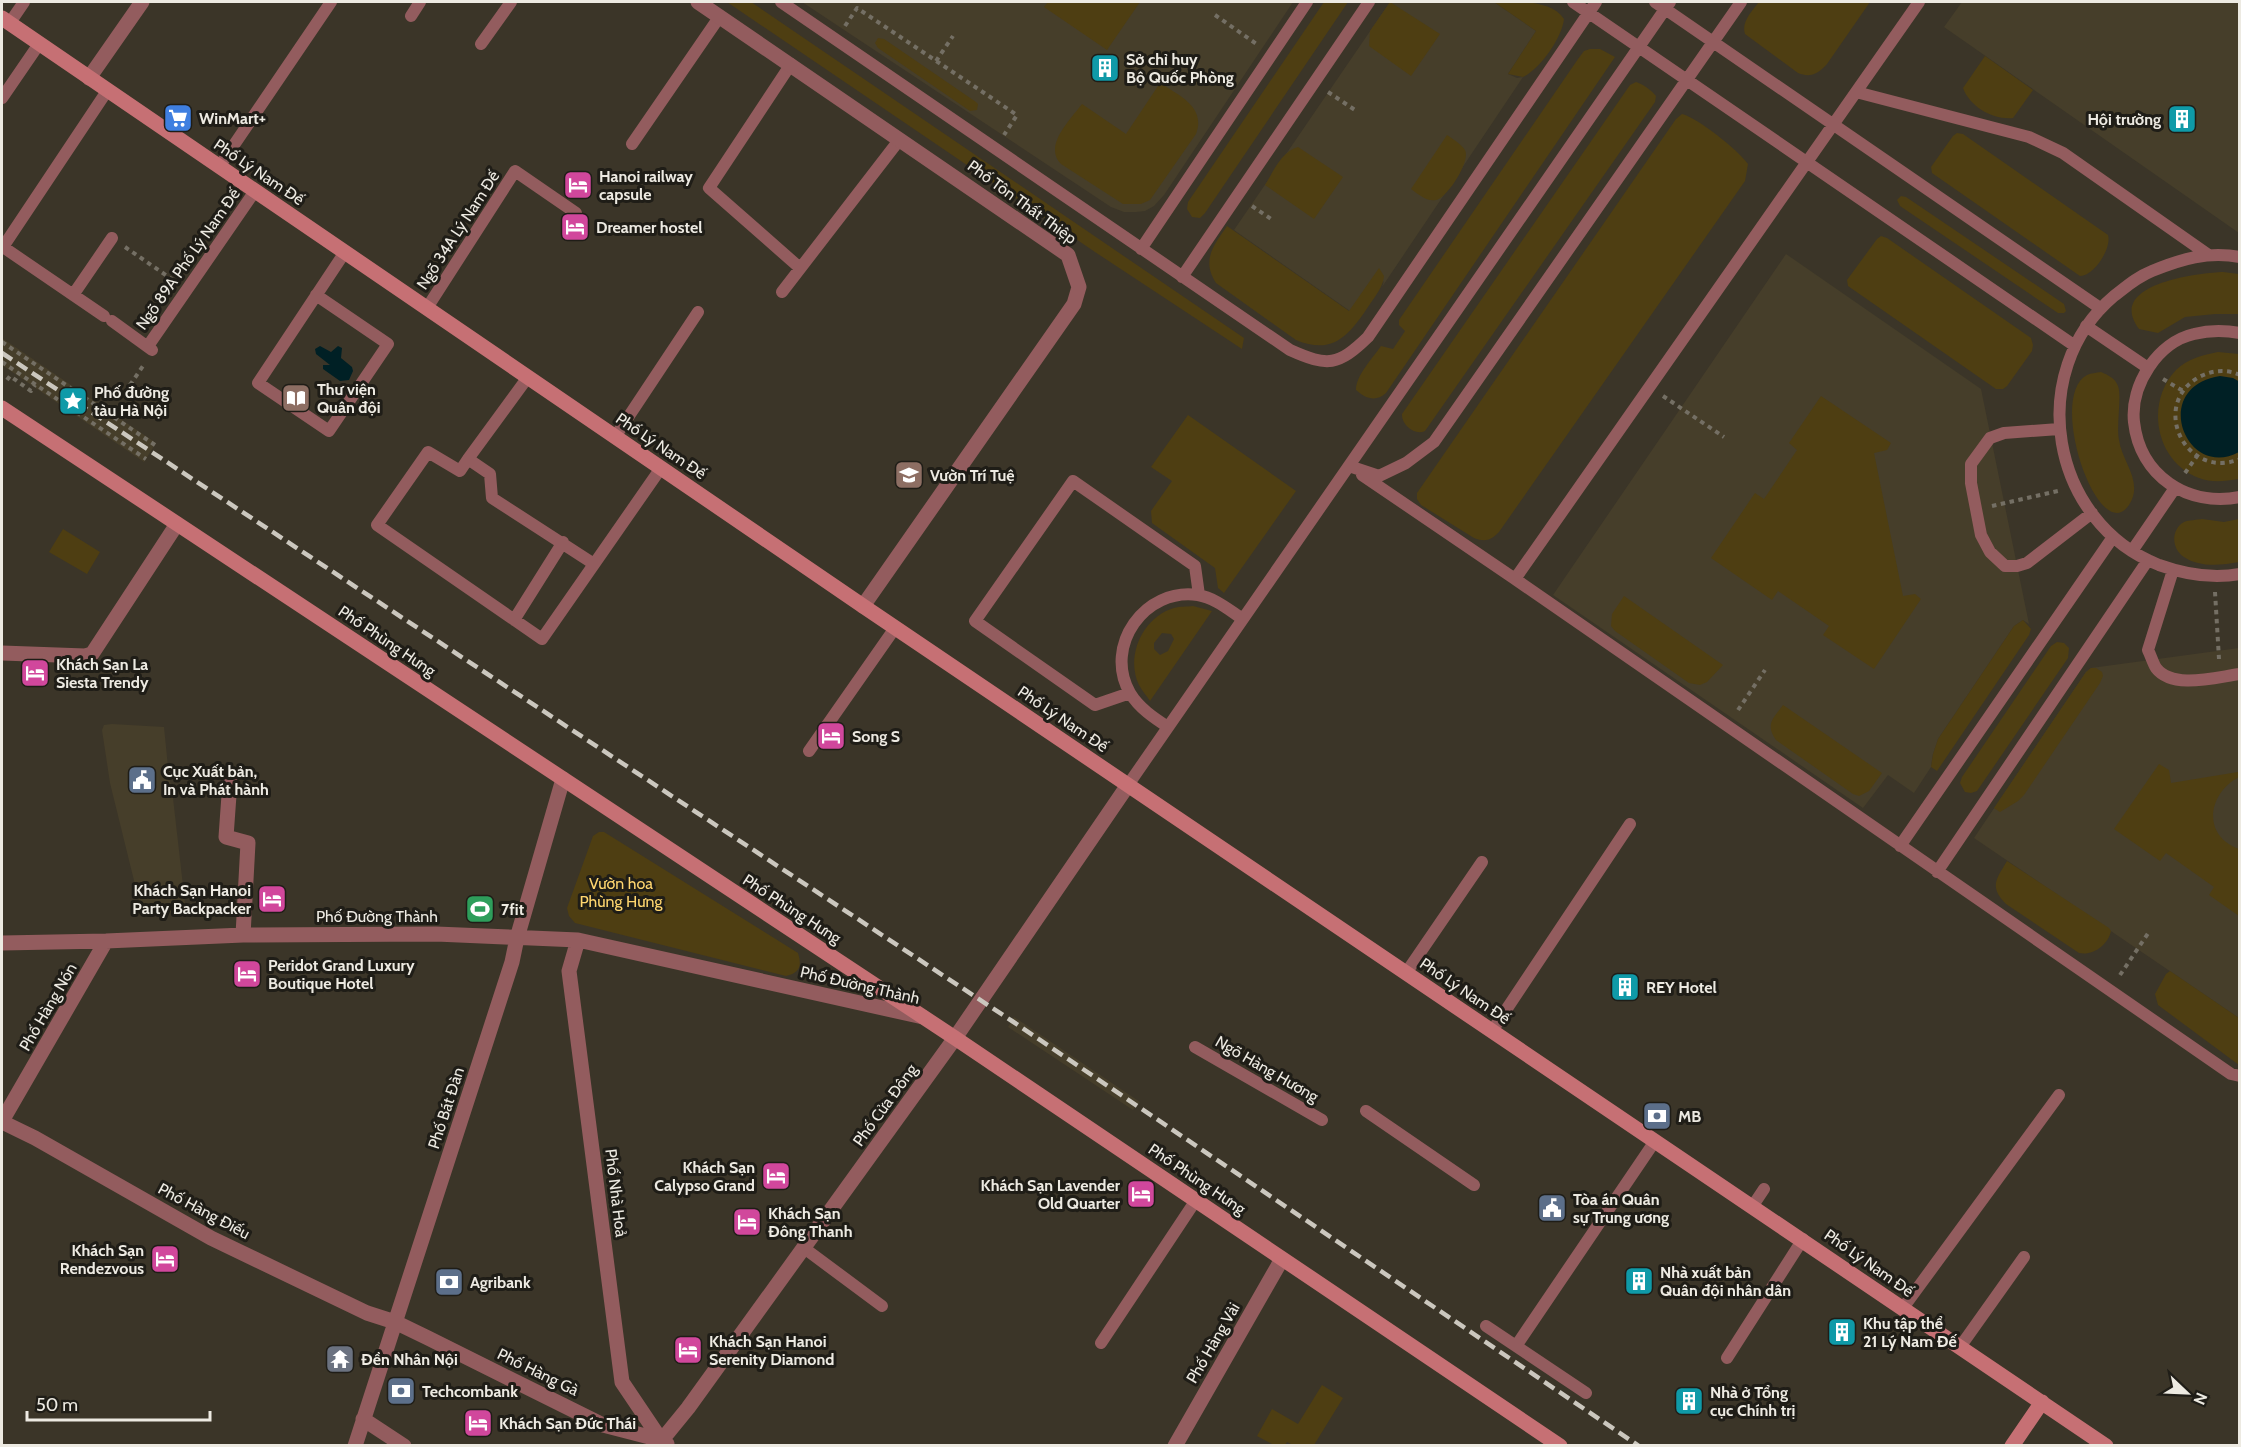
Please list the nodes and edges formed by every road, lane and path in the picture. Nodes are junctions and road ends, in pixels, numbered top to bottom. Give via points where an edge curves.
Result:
1 (24, 2) edge
2 (141, 2) edge
3 (331, 2) edge
4 (420, 2) edge
5 (512, 2) edge
6 (698, 2) edge
7 (781, 2) edge
8 (1306, 2) edge
9 (1368, 2) edge
10 (1573, 2) edge
11 (1596, 2) edge
12 (1741, 2) edge
13 (1919, 2) edge
14 (1663, 4) edge
15 (1588, 13) junction
16 (1215, 15) dead end
17 (411, 16) dead end
18 (720, 16) junction
19 (5, 21) edge
20 (1241, 33) dead end
21 (953, 36) dead end
22 (836, 39) junction
23 (1713, 42) junction
24 (39, 44) junction
25 (482, 44) dead end
26 (1638, 47) junction
27 (936, 61) junction
28 (791, 64) junction
29 (89, 78) junction
30 (1686, 80) junction
31 (107, 90) junction
32 (1856, 92) junction
33 (1333, 95) dead end
34 (2, 98) edge
35 (1355, 110) dead end
36 (1833, 125) junction
37 (900, 139) junction
38 (632, 144) dead end
39 (995, 148) junction
40 (1806, 163) junction
41 (219, 167) junction
42 (255, 191) junction
43 (1256, 208) dead end
44 (576, 213) dead end
45 (1271, 219) dead end
46 (112, 238) joint
47 (1142, 249) junction
48 (345, 252) junction
49 (2207, 254) junction
50 (2240, 257) edge
51 (800, 268) junction
52 (1182, 277) junction
53 (187, 290) junction
54 (782, 292) dead end
55 (73, 295) junction
56 (316, 295) junction
57 (427, 308) junction
58 (2100, 308) junction
59 (698, 312) dead end
60 (2086, 326) junction
61 (2240, 333) edge
62 (2, 342) edge
63 (2074, 346) junction
64 (151, 348) junction
65 (2, 362) edge
66 (2148, 368) junction
67 (2240, 375) edge
68 (528, 377) junction
69 (6, 380) dead end
70 (35, 385) junction
71 (130, 385) dead end
72 (1650, 387) junction
73 (2, 408) edge
74 (2059, 429) junction
75 (615, 437) junction
76 (1724, 437) dead end
77 (155, 445) dead end
78 (146, 459) dead end
79 (468, 459) junction
80 (2240, 459) edge
81 (1348, 466) junction
82 (661, 468) junction
83 (2076, 487) junction
84 (2175, 488) junction
85 (2240, 497) edge
86 (1992, 506) dead end
87 (2092, 513) junction
88 (177, 524) junction
89 (2113, 537) junction
90 (563, 542) junction
91 (2132, 551) junction
92 (2148, 560) junction
93 (594, 564) junction
94 (2173, 570) junction
95 (2240, 574) edge
96 (2214, 576) junction
97 (1515, 579) junction
98 (1199, 595) junction
99 (863, 606) junction
100 (1243, 619) junction
101 (514, 620) junction
102 (895, 627) junction
103 (2, 653) edge
104 (2219, 660) dead end
105 (1765, 670) dead end
106 (2240, 674) edge
107 (1130, 693) junction
108 (1727, 726) junction
109 (1168, 728) junction
110 (809, 751) dead end
111 (563, 779) junction
112 (230, 781) dead end
113 (1128, 785) junction
114 (1629, 824) dead end
115 (1900, 846) junction
116 (1482, 862) dead end
117 (1937, 872) junction
118 (2149, 933) dead end
119 (243, 934) junction
120 (517, 938) junction
121 (578, 940) junction
122 (106, 941) junction
123 (2, 943) edge
124 (1406, 974) junction
125 (2109, 991) junction
126 (923, 1017) junction
127 (1492, 1031) junction
128 (955, 1038) junction
129 (1195, 1047) dead end
130 (2240, 1076) edge
131 (2060, 1095) dead end
132 (1366, 1111) dead end
133 (1322, 1120) dead end
134 (2, 1121) edge
135 (1655, 1141) junction
136 (1474, 1185) dead end
137 (1764, 1190) dead end
138 (1196, 1200) junction
139 (1752, 1207) junction
140 (1803, 1239) junction
141 (804, 1248) junction
142 (2024, 1257) dead end
143 (1282, 1259) junction
144 (882, 1306) dead end
145 (1903, 1308) junction
146 (395, 1322) junction
147 (1486, 1326) dead end
148 (1101, 1343) dead end
149 (1516, 1346) junction
150 (1960, 1347) junction
151 (1727, 1358) dead end
152 (1586, 1393) dead end
153 (2042, 1402) junction
154 (363, 1419) junction
155 (662, 1444) edge
156 (1181, 1444) edge
157 (355, 1446) edge
158 (404, 1446) edge
159 (1560, 1446) edge
160 (2012, 1446) edge
161 (2106, 1446) edge

1 - 19 lane
2 - 29 street
3 - 41 lane
4 - 17 lane
5 - 25 lane
6 - 18 street, Phố Tôn Thất Thiệp
7 - 22 lane
8 - 47 lane
9 - 52 lane
10 - 15 lane
11 - 15 lane
12 - 23 lane
13 - 32 lane
14 - 23 lane
14 - 26 lane
15 - 26 lane
15 - 52 lane via 1368,336 1352,353 1333,362 1313,360
16 - 20 path
18 - 28 street, Phố Tôn Thất Thiệp
18 - 38 lane
19 - 24 street, Phố Lý Nam Đế
21 - 27 path
22 - 27 path via 857,8
22 - 39 lane
23 - 30 lane
23 - 36 lane
24 - 29 street, Phố Lý Nam Đế
24 - 34 lane
26 - 30 lane
26 - 81 lane
27 - 39 path via 1017,116
28 - 37 street, Phố Tôn Thất Thiệp
28 - 51 lane via 709,188
29 - 31 street, Phố Lý Nam Đế
30 - 40 lane
30 - 81 lane via 1434,442 1406,463 1379,476
31 - 41 street, Phố Lý Nam Đế
31 - 55 lane, Ngõ 89A Phố Lý Nam Đế via 3,247
32 - 36 lane
32 - 49 lane via 2029,137 2063,153
33 - 35 path
36 - 40 lane
36 - 58 lane
37 - 51 lane
37 - 99 street, Phố Tôn Thất Thiệp via 1068,255 1079,287 1074,304
39 - 47 lane
40 - 63 lane
40 - 72 lane
41 - 42 street, Phố Lý Nam Đế
42 - 48 street, Phố Lý Nam Đế
42 - 53 lane, Ngõ 89A Phố Lý Nam Đế
43 - 45 path
44 - 57 lane, Ngõ 34A Lý Nam Đế via 515,171
46 - 53 path
46 - 55 lane
47 - 52 lane
48 - 56 lane
48 - 57 street, Phố Lý Nam Đế
49 - 50 lane
49 - 58 lane via 2179,259 2136,278
51 - 54 lane
53 - 64 lane, Ngõ 89A Phố Lý Nam Đế
55 - 64 lane, Ngõ 89A Phố Lý Nam Đế
56 - 56 lane via 258,383 329,431 388,344
57 - 68 street, Phố Lý Nam Đế
58 - 60 lane
59 - 75 lane
60 - 63 lane
60 - 66 lane
61 - 66 lane via 2219,329 2192,334 2167,348
62 - 77 path
63 - 74 lane via 2061,385
64 - 71 path
65 - 70 path
66 - 84 lane via 2137,393 2134,421 2140,447 2154,471
67 - 80 path via 2221,371 2206,373 2193,381 2176,405 2175,420 2178,434 2197,456 2224,463
68 - 75 street, Phố Lý Nam Đế
68 - 79 lane
69 - 70 path via 10,376 31,391
70 - 78 path
72 - 76 path
72 - 97 lane
73 - 88 street, Phố Phùng Hưng
74 - 83 lane via 2067,468
74 - 87 lane via 2004,433 1986,441 1971,464 1981,535 1990,552 2006,566 2017,566 2027,563
75 - 82 street, Phố Lý Nam Đế
79 - 90 lane via 490,474 492,498
79 - 101 lane via 460,471 428,452 377,525
81 - 97 lane
81 - 100 lane
82 - 93 lane
82 - 99 street, Phố Lý Nam Đế
83 - 86 path
83 - 87 lane
84 - 85 lane via 2198,498
84 - 91 lane
87 - 89 lane
88 - 103 street via 92,654
88 - 111 street, Phố Phùng Hưng
89 - 91 lane
89 - 115 lane
90 - 93 lane
90 - 101 lane
91 - 92 lane
92 - 94 lane
92 - 117 lane
93 - 101 lane via 542,639
94 - 96 lane
94 - 106 lane via 2148,650 2157,669 2175,680
95 - 96 lane
96 - 104 path
97 - 108 lane
98 - 100 lane
98 - 107 lane via 1177,595 1157,602 1134,623 1122,652 1123,674
98 - 107 lane via 1195,566 1073,481 975,621 1095,705
99 - 102 street, Phố Lý Nam Đế
100 - 109 lane
102 - 110 lane
102 - 113 street, Phố Lý Nam Đế
105 - 108 path
107 - 109 lane via 1144,710
108 - 115 lane
109 - 113 lane
111 - 120 street, Phố Bát Đàn
111 - 126 street, Phố Phùng Hưng
112 - 119 street via 226,837 248,843
113 - 124 street, Phố Lý Nam Đế
113 - 128 street, Phố Cửa Đông
114 - 127 lane
115 - 117 lane
116 - 124 lane
117 - 125 lane
118 - 125 path
119 - 120 street, Phố Đường Thành
119 - 122 street, Phố Đường Thành
120 - 121 street, Phố Đường Thành
120 - 146 street, Phố Bát Đàn
121 - 126 street, Phố Đường Thành
121 - 155 street, Phố Nhà Hoả via 569,971 622,1382
122 - 123 street, Phố Đường Thành
122 - 134 street, Phố Hàng Nón
124 - 127 street, Phố Lý Nam Đế
125 - 130 lane via 2231,1074
126 - 128 street, Phố Phùng Hưng
127 - 135 street, Phố Lý Nam Đế
128 - 138 street, Phố Phùng Hưng
128 - 141 street, Phố Cửa Đông
129 - 133 lane, Ngõ Hàng Hương
131 - 145 lane
132 - 136 lane
134 - 146 street, Phố Hàng Điếu via 212,1238 367,1313
135 - 139 street, Phố Lý Nam Đế
135 - 149 lane
137 - 139 lane
138 - 143 street, Phố Phùng Hưng
138 - 148 lane
139 - 140 street, Phố Lý Nam Đế
140 - 145 street, Phố Lý Nam Đế
140 - 151 lane
141 - 144 lane
141 - 155 street, Phố Cửa Đông
142 - 150 lane
143 - 156 street, Phố Hàng Vải
143 - 159 street, Phố Phùng Hưng
145 - 150 street, Phố Lý Nam Đế
146 - 154 street, Phố Bát Đàn
146 - 155 street, Phố Hàng Gà via 603,1425
147 - 149 lane
149 - 152 lane
150 - 153 street, Phố Lý Nam Đế
153 - 160 street
153 - 161 street, Phố Lý Nam Đế
154 - 157 street, Phố Bát Đàn
154 - 158 street

